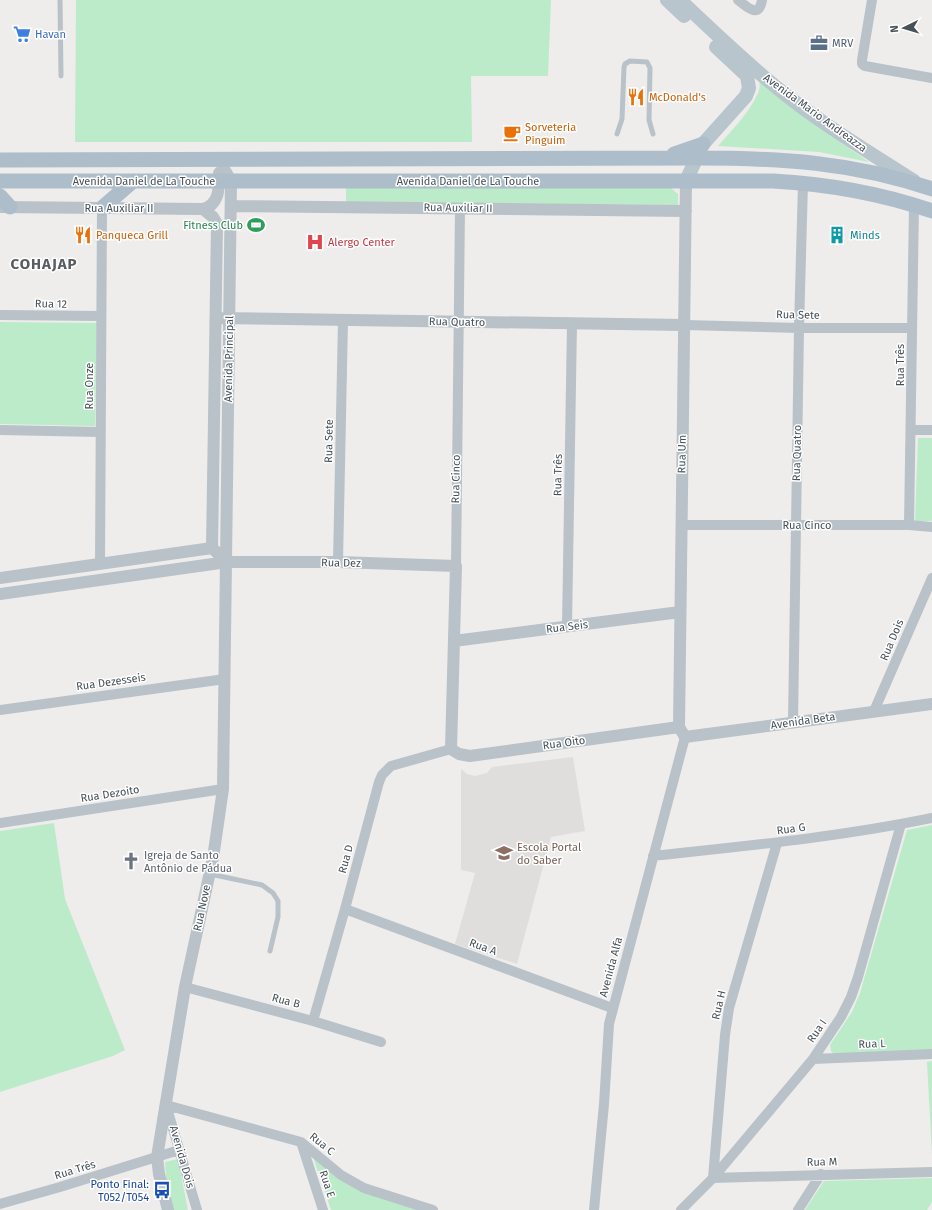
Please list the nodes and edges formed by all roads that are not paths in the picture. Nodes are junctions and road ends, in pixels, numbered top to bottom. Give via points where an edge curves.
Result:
1 (60, 0) edge
2 (667, 0) edge
3 (680, 0) edge
4 (738, 0) edge
5 (762, 0) edge
6 (872, 0) edge
7 (61, 76) dead end
8 (932, 78) edge
9 (617, 134) dead end
10 (653, 134) dead end
11 (703, 144) junction
12 (661, 158) junction
13 (697, 158) junction
14 (0, 160) edge
15 (219, 160) junction
16 (0, 181) edge
17 (133, 181) junction
18 (225, 181) junction
19 (686, 181) junction
20 (709, 182) junction
21 (803, 183) junction
22 (927, 187) edge
23 (0, 196) edge
24 (914, 205) junction
25 (231, 206) junction
26 (5, 208) edge
27 (102, 208) junction
28 (460, 208) junction
29 (203, 209) junction
30 (686, 211) junction
31 (932, 211) edge
32 (0, 315) edge
33 (101, 316) junction
34 (216, 318) junction
35 (230, 318) junction
36 (343, 320) junction
37 (458, 322) junction
38 (572, 323) junction
39 (684, 325) junction
40 (799, 328) junction
41 (912, 328) junction
42 (0, 430) edge
43 (911, 430) junction
44 (932, 430) edge
45 (100, 432) junction
46 (796, 524) junction
47 (681, 525) junction
48 (909, 525) junction
49 (932, 527) edge
50 (212, 548) junction
51 (227, 562) junction
52 (338, 562) junction
53 (100, 564) junction
54 (456, 566) junction
55 (0, 578) edge
56 (932, 578) edge
57 (0, 594) edge
58 (680, 612) junction
59 (567, 627) junction
60 (454, 641) junction
61 (225, 678) junction
62 (932, 704) edge
63 (0, 710) edge
64 (874, 711) junction
65 (793, 723) junction
66 (682, 732) junction
67 (451, 749) junction
68 (224, 789) junction
69 (932, 818) edge
70 (0, 823) edge
71 (901, 824) junction
72 (777, 843) junction
73 (653, 856) junction
74 (209, 874) junction
75 (346, 909) junction
76 (270, 951) dead end
77 (185, 987) junction
78 (612, 1008) junction
79 (313, 1021) junction
80 (381, 1042) dead end
81 (932, 1054) edge
82 (813, 1059) junction
83 (166, 1104) junction
84 (301, 1142) junction
85 (180, 1150) junction
86 (157, 1157) junction
87 (932, 1172) edge
88 (821, 1174) junction
89 (714, 1178) junction
90 (7, 1205) edge
91 (168, 1210) edge
92 (197, 1210) edge
93 (323, 1210) edge
94 (433, 1210) edge
95 (594, 1210) edge
96 (681, 1210) edge
97 (798, 1210) edge

1 - 7 lane
2 - 11 main road, Avenida Mario Andreazza via 748,80 746,96
3 - 22 main road, Avenida Mario Andreazza via 782,92 837,132
4 - 5 street via 753,10 759,9
6 - 8 street via 862,64
9 - 10 lane via 622,119 624,67 630,61 647,62 650,68 649,120
11 - 12 main road
11 - 13 main road, Avenida Mario Andreazza
12 - 13 main road, Avenida Daniel de La Touche
12 - 15 main road, Avenida Daniel de La Touche
13 - 19 main road, Avenida Mario Andreazza
13 - 20 main road via 697,168
13 - 22 main road, Avenida Daniel de La Touche via 774,159 815,163 891,176
14 - 15 main road, Avenida Daniel de La Touche
15 - 18 street, Avenida Principal
16 - 17 main road, Avenida Daniel de La Touche
17 - 18 main road, Avenida Daniel de La Touche
17 - 27 main road
18 - 19 main road, Avenida Daniel de La Touche
18 - 25 street, Avenida Principal
18 - 29 street via 216,200 211,206
19 - 20 main road, Avenida Daniel de La Touche
19 - 30 street, Rua Um
20 - 21 main road, Avenida Daniel de La Touche
21 - 24 main road, Avenida Daniel de La Touche via 843,188
21 - 40 street, Rua Quatro
23 - 26 main road
24 - 31 main road, Avenida Daniel de La Touche
24 - 41 street, Rua Três
25 - 28 street, Rua Auxiliar II
25 - 35 street, Avenida Principal
26 - 27 street, Rua Auxiliar II
27 - 29 street, Rua Auxiliar II
27 - 33 street, Rua Onze
28 - 30 street, Rua Auxiliar II
28 - 37 street, Rua Cinco
29 - 34 street, Avenida Principal via 217,224
30 - 39 street, Rua Um
32 - 33 street, Rua 12
33 - 45 street, Rua Onze
34 - 35 street, Rua Quatro
34 - 50 street, Avenida Principal
35 - 36 street, Rua Quatro
35 - 51 street, Avenida Principal
36 - 37 street, Rua Quatro
36 - 52 street, Rua Sete
37 - 38 street, Rua Quatro
37 - 54 street, Rua Cinco
38 - 39 street, Rua Quatro
38 - 59 street, Rua Três
39 - 40 street, Rua Sete
39 - 47 street, Rua Um
40 - 41 street, Rua Sete
40 - 46 street, Rua Quatro
41 - 43 street, Rua Três
42 - 45 street
43 - 44 street
43 - 48 street, Rua Três
45 - 53 street, Rua Onze
46 - 47 street, Rua Cinco
46 - 48 street, Rua Cinco
46 - 65 street, Rua Quatro
47 - 58 street, Rua Um
48 - 49 street, Rua Cinco
50 - 51 street
50 - 53 street
51 - 52 street, Rua Dez
51 - 57 street
51 - 61 street, Rua Nove
52 - 54 street, Rua Dez
53 - 55 street
54 - 60 street, Rua Cinco
56 - 64 street, Rua Dois
58 - 59 street, Rua Seis
58 - 66 street, Rua Um
59 - 60 street, Rua Seis
60 - 67 street, Rua Cinco
61 - 63 street, Rua Dezesseis
61 - 68 street, Rua Nove
62 - 64 street, Avenida Beta
64 - 65 street, Avenida Beta
65 - 66 street, Avenida Beta
66 - 67 street, Rua Oito via 470,756
66 - 73 street, Avenida Alfa
67 - 75 street, Rua D via 391,766 382,775
68 - 70 street, Rua Dezoito
68 - 74 street, Rua Nove
69 - 71 street, Rua G
71 - 72 street, Rua G
71 - 82 street, Rua I via 851,997
72 - 73 street, Rua G
72 - 89 street, Rua H via 730,1008 725,1036
73 - 78 street, Avenida Alfa
74 - 76 lane via 262,885 273,893 278,901 278,917
74 - 77 street, Rua Nove
75 - 78 street, Rua A
75 - 79 street, Rua D
77 - 79 street, Rua B
77 - 83 street, Rua Nove
78 - 95 street, Avenida Alfa
79 - 80 street, Rua B
81 - 82 street, Rua L
82 - 89 street, Rua I
83 - 84 street, Rua C
83 - 85 street, Avenida Dois
83 - 86 street, Rua Nove
84 - 93 street, Rua E
84 - 94 street, Rua C via 341,1175 364,1188
85 - 86 street, Rua Três
85 - 92 street, Avenida Dois
86 - 90 street, Rua Três
86 - 91 street
87 - 88 street, Rua M
88 - 89 street, Rua M
88 - 97 street
89 - 96 street, Rua I

